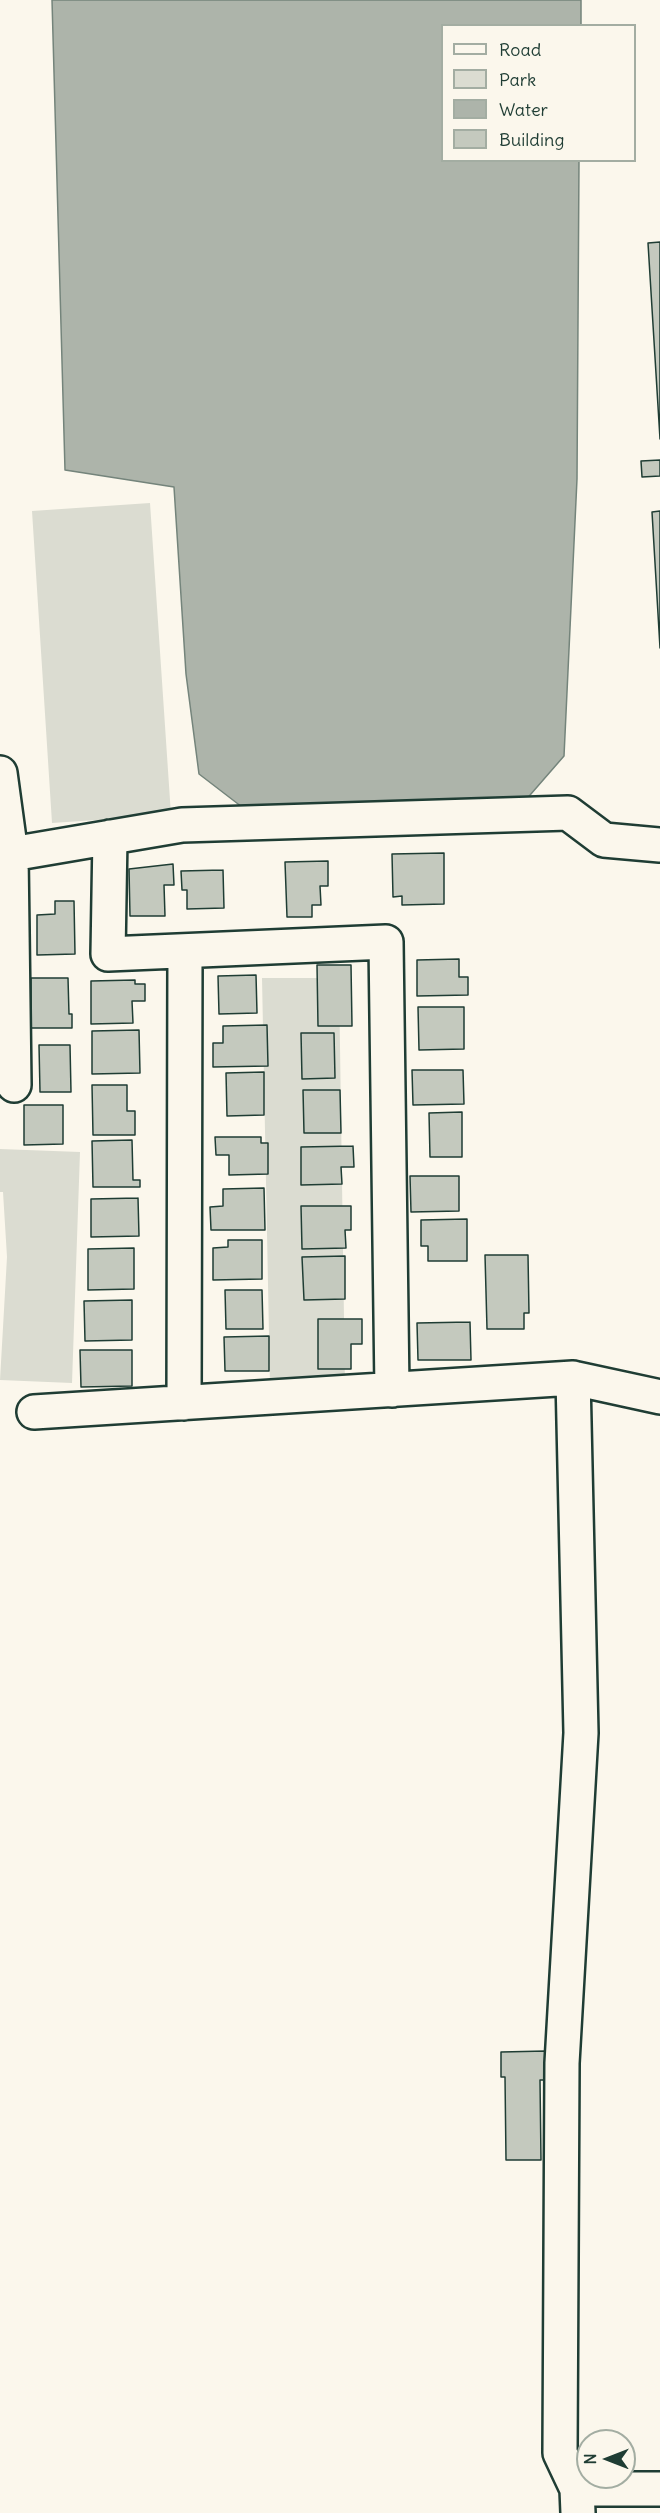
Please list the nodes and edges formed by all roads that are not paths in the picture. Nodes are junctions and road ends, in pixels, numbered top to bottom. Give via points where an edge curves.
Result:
1 (0, 773) edge
2 (110, 837) junction
3 (660, 845) edge
4 (5, 855) edge
5 (185, 951) junction
6 (14, 1086) dead end
7 (573, 1378) junction
8 (392, 1390) junction
9 (660, 1397) edge
10 (184, 1403) junction
11 (34, 1412) dead end
12 (660, 2489) edge
13 (578, 2501) edge

1 - 4 street
2 - 3 street via 182,825 568,813 604,840
2 - 4 street
2 - 5 street via 108,954
4 - 6 street
5 - 8 street via 386,942
5 - 10 street
7 - 8 street
7 - 9 street
7 - 13 street via 581,1733 562,2063 560,2453
8 - 10 street
10 - 11 street
12 - 13 street

